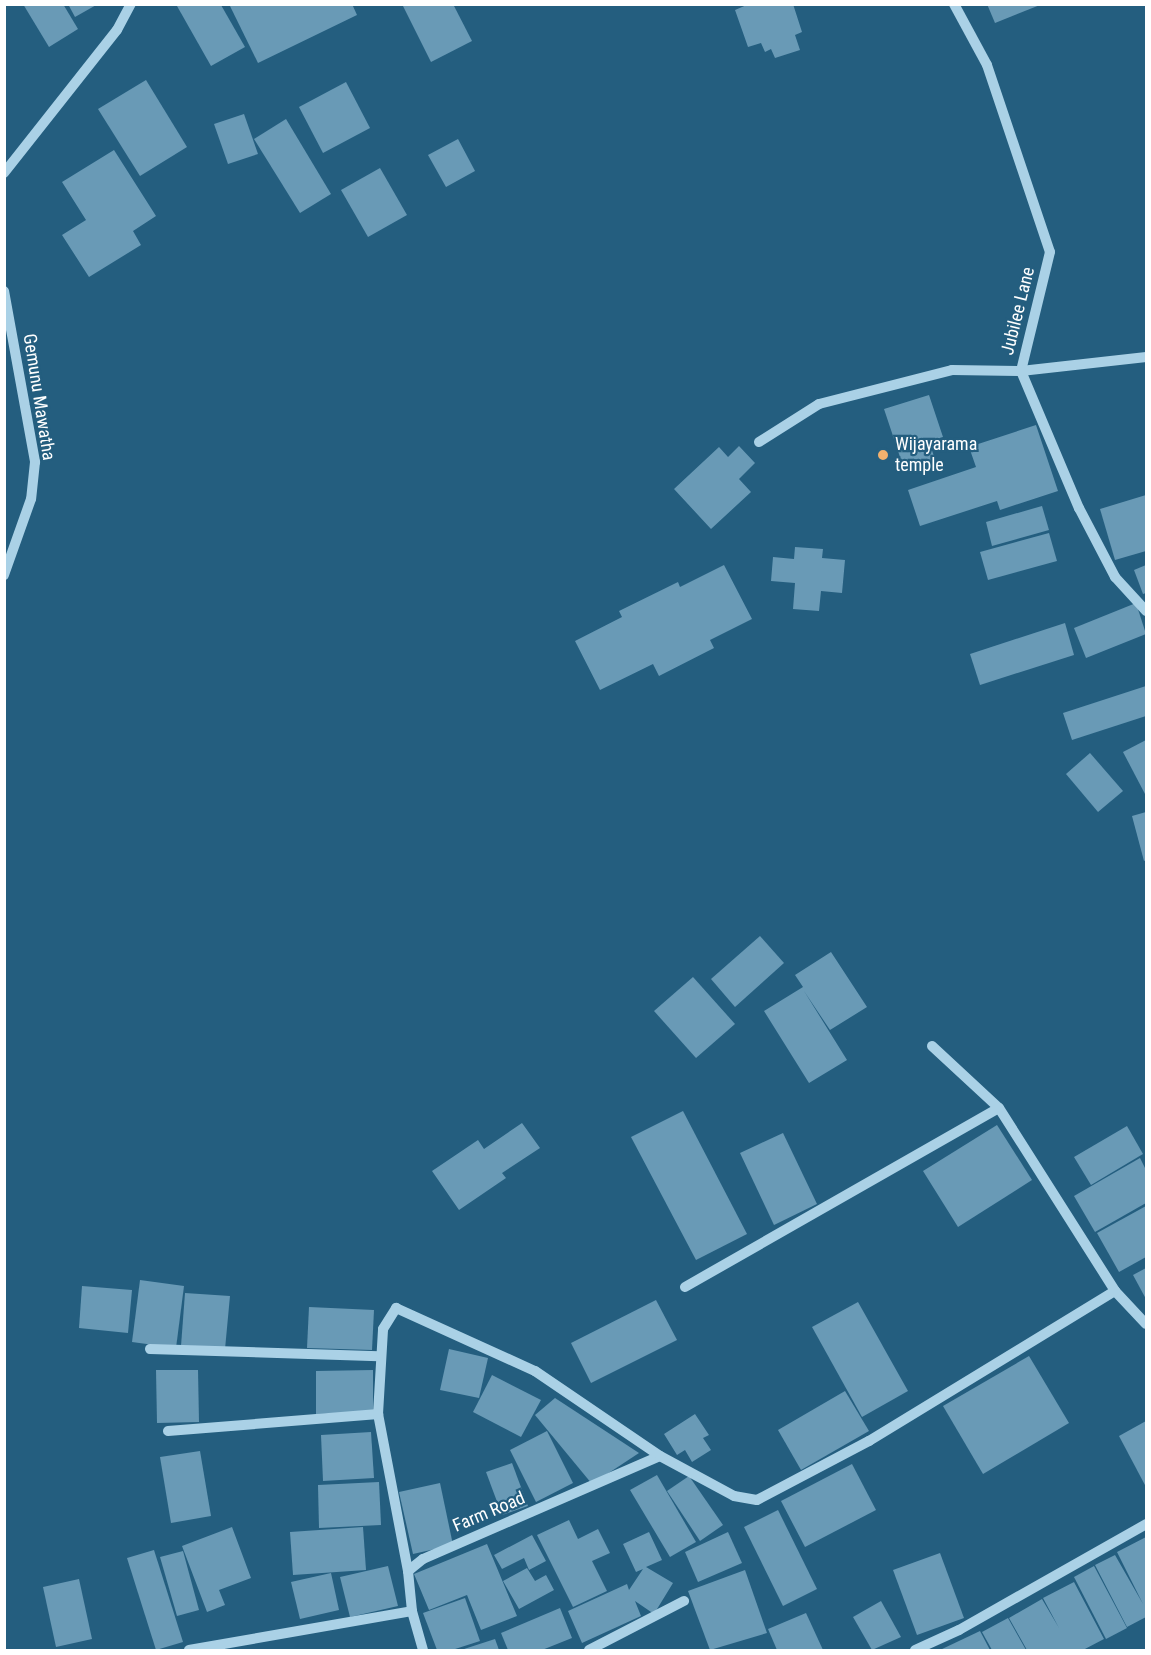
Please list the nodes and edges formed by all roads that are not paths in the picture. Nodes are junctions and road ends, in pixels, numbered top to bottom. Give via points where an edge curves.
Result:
1 (131, 4) edge
2 (954, 4) edge
3 (4, 173) edge
4 (4, 291) edge
5 (1146, 357) edge
6 (1021, 371) junction
7 (759, 442) dead end
8 (4, 575) edge
9 (1146, 611) edge
10 (932, 1046) dead end
11 (999, 1108) junction
12 (685, 1287) dead end
13 (1115, 1292) junction
14 (1146, 1324) edge
15 (150, 1349) dead end
16 (379, 1356) junction
17 (378, 1414) junction
18 (168, 1431) dead end
19 (660, 1456) junction
20 (1146, 1524) edge
21 (408, 1571) junction
22 (684, 1601) dead end
23 (412, 1611) junction
24 (189, 1650) edge
25 (423, 1650) edge
26 (589, 1650) edge
27 (915, 1650) edge

1 - 3 street via 117,30
2 - 6 street, Jubilee Lane via 987,65 1050,252
4 - 8 street, Gemunu Mawatha via 35,462 31,499
5 - 6 street
6 - 7 street via 952,370 819,404
6 - 9 street, Jubilee Lane via 1079,508 1110,567
10 - 11 street
11 - 12 street
11 - 13 street
13 - 14 street
13 - 19 street via 772,1495 757,1500 734,1496
15 - 16 street
16 - 17 street
16 - 19 street via 383,1329 396,1308 408,1311 535,1371
17 - 18 street
17 - 21 street
19 - 21 street, Farm Road via 423,1559
20 - 27 street via 959,1630
21 - 23 street
22 - 26 street
23 - 24 street
23 - 25 street

